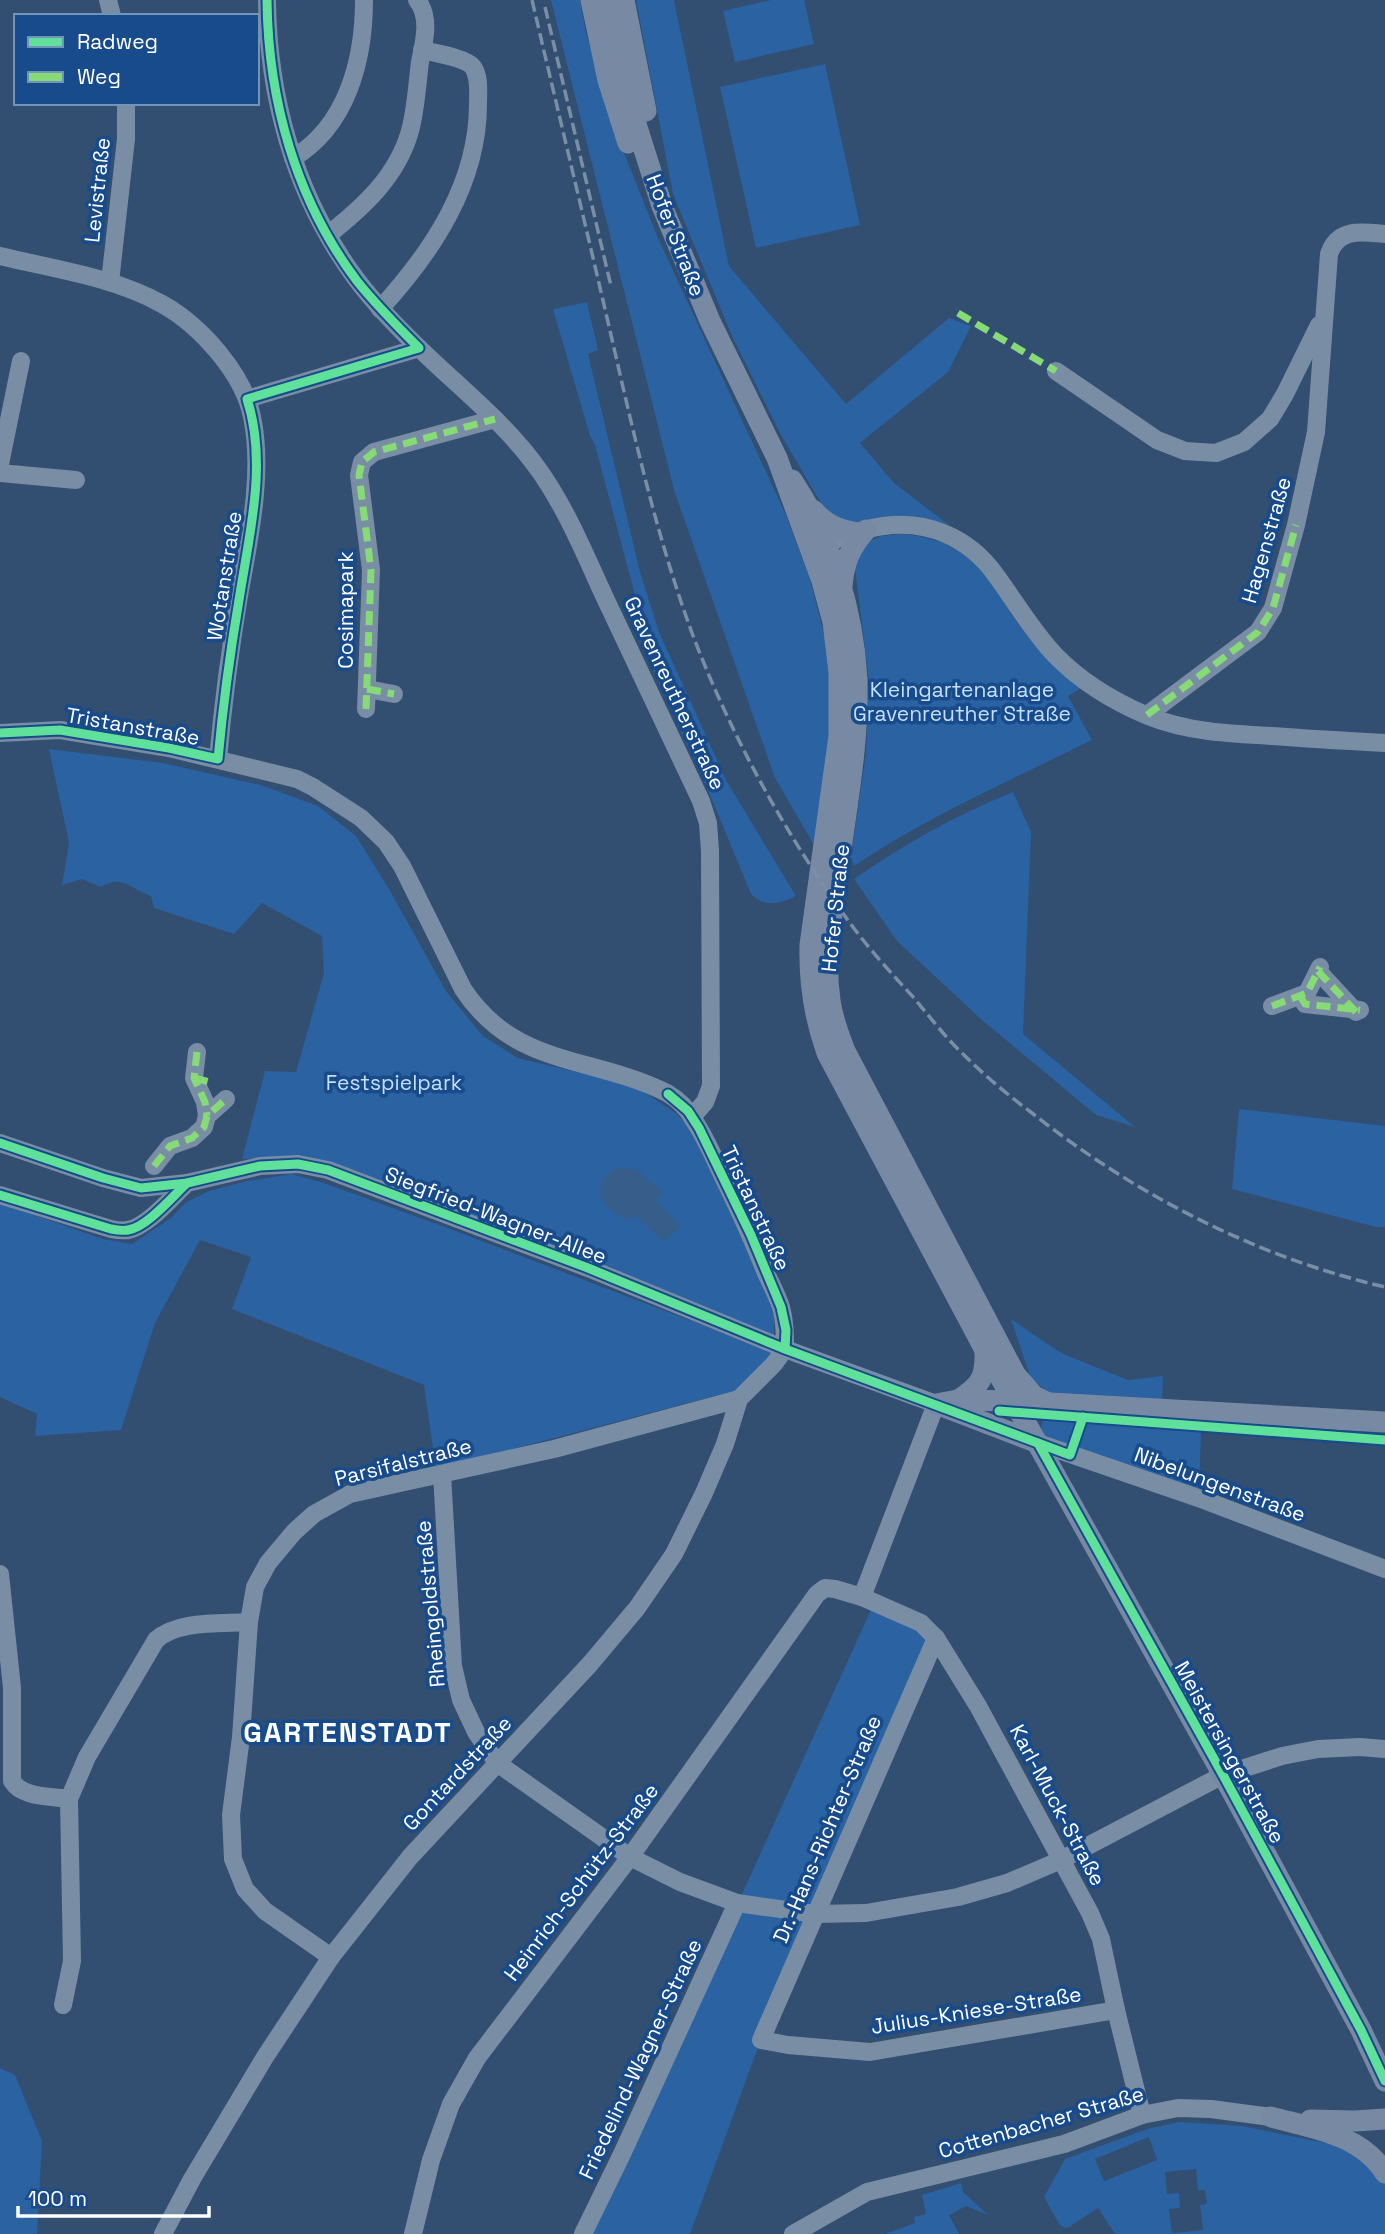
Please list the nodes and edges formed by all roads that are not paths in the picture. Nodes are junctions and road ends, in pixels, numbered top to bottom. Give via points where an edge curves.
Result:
1 (267, 0) edge
2 (364, 0) edge
3 (417, 0) edge
4 (591, 0) edge
5 (607, 0) edge
6 (624, 0) edge
7 (422, 50) junction
8 (263, 52) edge
9 (126, 105) edge
10 (293, 158) junction
11 (662, 206) junction
12 (1385, 234) edge
13 (328, 235) junction
14 (0, 256) edge
15 (110, 282) junction
16 (380, 309) junction
17 (1323, 319) junction
18 (419, 348) junction
19 (21, 361) dead end
20 (1056, 371) dead end
21 (247, 399) junction
22 (495, 419) junction
23 (777, 458) junction
24 (0, 464) edge
25 (0, 473) edge
26 (76, 480) dead end
27 (808, 504) junction
28 (861, 531) junction
29 (818, 547) junction
30 (842, 588) junction
31 (368, 689) junction
32 (394, 694) dead end
33 (366, 709) dead end
34 (1147, 715) junction
35 (0, 733) edge
36 (1385, 743) edge
37 (218, 759) junction
38 (1300, 996) junction
39 (1272, 1006) dead end
40 (197, 1052) dead end
41 (194, 1078) junction
42 (215, 1083) dead end
43 (226, 1099) dead end
44 (207, 1116) junction
45 (692, 1116) junction
46 (0, 1143) edge
47 (154, 1166) dead end
48 (187, 1183) junction
49 (0, 1195) edge
50 (785, 1349) junction
51 (985, 1350) junction
52 (739, 1399) junction
53 (958, 1400) junction
54 (990, 1400) junction
55 (1014, 1401) junction
56 (1046, 1402) junction
57 (936, 1404) junction
58 (978, 1420) junction
59 (1385, 1422) edge
60 (1038, 1443) junction
61 (442, 1474) junction
62 (1385, 1569) edge
63 (0, 1574) edge
64 (835, 1588) joint
65 (862, 1597) junction
66 (250, 1622) junction
67 (936, 1638) junction
68 (1385, 1749) edge
69 (496, 1763) junction
70 (1223, 1774) junction
71 (69, 1798) junction
72 (630, 1857) junction
73 (1061, 1860) junction
74 (737, 1903) junction
75 (815, 1914) junction
76 (331, 1957) junction
77 (63, 2004) dead end
78 (1116, 2010) junction
79 (1361, 2030) junction
80 (1385, 2038) edge
81 (761, 2040) joint
82 (1385, 2081) edge
83 (1142, 2115) junction
84 (1271, 2117) junction
85 (1385, 2119) edge
86 (1312, 2129) junction
87 (1385, 2134) edge
88 (1385, 2172) edge
89 (163, 2234) edge
90 (413, 2234) edge
91 (583, 2234) edge
92 (793, 2234) edge

1 - 8 street, Gravenreutherstraße
2 - 10 street via 348,94 325,131
3 - 7 street via 425,21
4 - 11 main road via 621,125 641,177
5 - 11 main road, Hofer Straße via 635,121
6 - 11 main road via 660,170
7 - 13 street via 411,125 399,157 369,200
7 - 16 street via 471,65 478,89 476,130 463,183 449,215 429,250
8 - 10 street, Gravenreutherstraße
9 - 15 street, Levistraße
10 - 13 street, Gravenreutherstraße
11 - 23 main road, Hofer Straße via 710,321
12 - 17 street, Hagenstraße via 1356,232 1335,241 1328,260
13 - 16 street, Gravenreutherstraße
14 - 15 street, Wotanstraße
15 - 21 street, Wotanstraße via 191,323 215,348
16 - 18 street, Gravenreutherstraße
17 - 20 street, Hagenstraße via 1270,419 1244,442 1216,453 1185,451 1157,440
17 - 34 street, Hagenstraße via 1316,432 1273,607 1258,632
18 - 21 street
18 - 22 street, Gravenreutherstraße
19 - 24 street
21 - 37 street, Wotanstraße via 257,456 255,488 223,696
22 - 31 street, Cosimapark via 374,452 362,462 359,475 371,570
22 - 45 street, Gravenreutherstraße via 533,461 557,498 705,812 710,851 711,1086
23 - 27 main road, Hofer Straße
23 - 29 main road, Hofer Straße
25 - 26 street
27 - 28 main road via 830,525
27 - 29 main road, Hofer Straße
28 - 29 street
28 - 30 main road via 847,558
28 - 34 street via 882,526 930,528 969,546 1055,655 1088,684
29 - 30 main road, Hofer Straße
29 - 51 main road, Hofer Straße via 839,672 839,736 810,945 817,1025 827,1053
30 - 56 main road, Hofer Straße via 857,680 854,747 828,949 830,1003 845,1051 1015,1374 1034,1396
31 - 32 street, Cosimapark
31 - 33 street, Cosimapark
34 - 36 street via 1229,733
35 - 37 street, Tristanstraße via 60,730
37 - 45 street, Tristanstraße via 305,783 378,832 402,866 463,989 497,1028 536,1050 668,1094
38 - 38 street via 1307,993 1319,969 1358,1011 1305,1004
38 - 39 street
40 - 41 street
41 - 42 street
41 - 44 street
43 - 44 street
44 - 47 street via 204,1127 192,1138 170,1146
45 - 50 street, Tristanstraße via 781,1307
46 - 48 street, Siegfried-Wagner-Allee via 131,1187
48 - 49 street via 148,1219 128,1230 111,1229
48 - 50 street, Siegfried-Wagner-Allee via 260,1166 298,1164 328,1170 588,1268
50 - 52 street, Gontardstraße
50 - 57 street, Siegfried-Wagner-Allee
51 - 53 main road via 983,1377
51 - 55 main road, Hofer Straße
52 - 61 street, Parsifalstraße
52 - 69 street, Gontardstraße via 726,1444 704,1493 674,1554 638,1608
53 - 54 main road
53 - 57 main road
54 - 55 main road
54 - 58 main road via 982,1406
55 - 56 main road
55 - 60 main road, Meistersingerstraße
56 - 59 main road
57 - 58 main road
57 - 65 street
58 - 60 main road
60 - 62 street, Nibelungenstraße
60 - 70 main road, Meistersingerstraße
61 - 66 street, Parsifalstraße via 351,1494 314,1514 277,1551 260,1576
61 - 69 street, Rheingoldstraße via 453,1666 461,1700
63 - 71 street via 12,1688 12,1781 28,1793
64 - 65 street, Karl-Muck-Straße
64 - 72 street, Heinrich-Schütz-Straße via 817,1594
65 - 67 street, Karl-Muck-Straße via 921,1623
66 - 71 street via 165,1631 87,1757
66 - 76 street, Parsifalstraße via 232,1815 233,1859 246,1889 265,1911
67 - 73 street, Karl-Muck-Straße
67 - 75 street, Dr.-Hans-Richter-Straße
68 - 70 street via 1318,1749
69 - 72 street
69 - 76 street, Gontardstraße via 410,1857
70 - 73 street
70 - 79 main road, Meistersingerstraße
71 - 77 street via 72,1961
72 - 74 street
72 - 90 street, Heinrich-Schütz-Straße via 477,2058 452,2104 431,2160
73 - 75 street via 958,1898 866,1913
73 - 78 street, Karl-Muck-Straße via 1101,1939
74 - 75 street
74 - 91 street, Friedelind-Wagner-Straße
75 - 81 street, Dr.-Hans-Richter-Straße
76 - 89 street, Gontardstraße via 265,2057
78 - 81 street, Julius-Kniese-Straße via 870,2052
78 - 83 street, Karl-Muck-Straße
79 - 80 main road
79 - 82 main road, Meistersingerstraße
83 - 84 street, Cottenbacher Straße via 1189,2108
83 - 92 street, Cottenbacher Straße via 1065,2144 867,2192
84 - 85 main road
84 - 86 main road
86 - 87 main road
86 - 88 main road via 1360,2146

